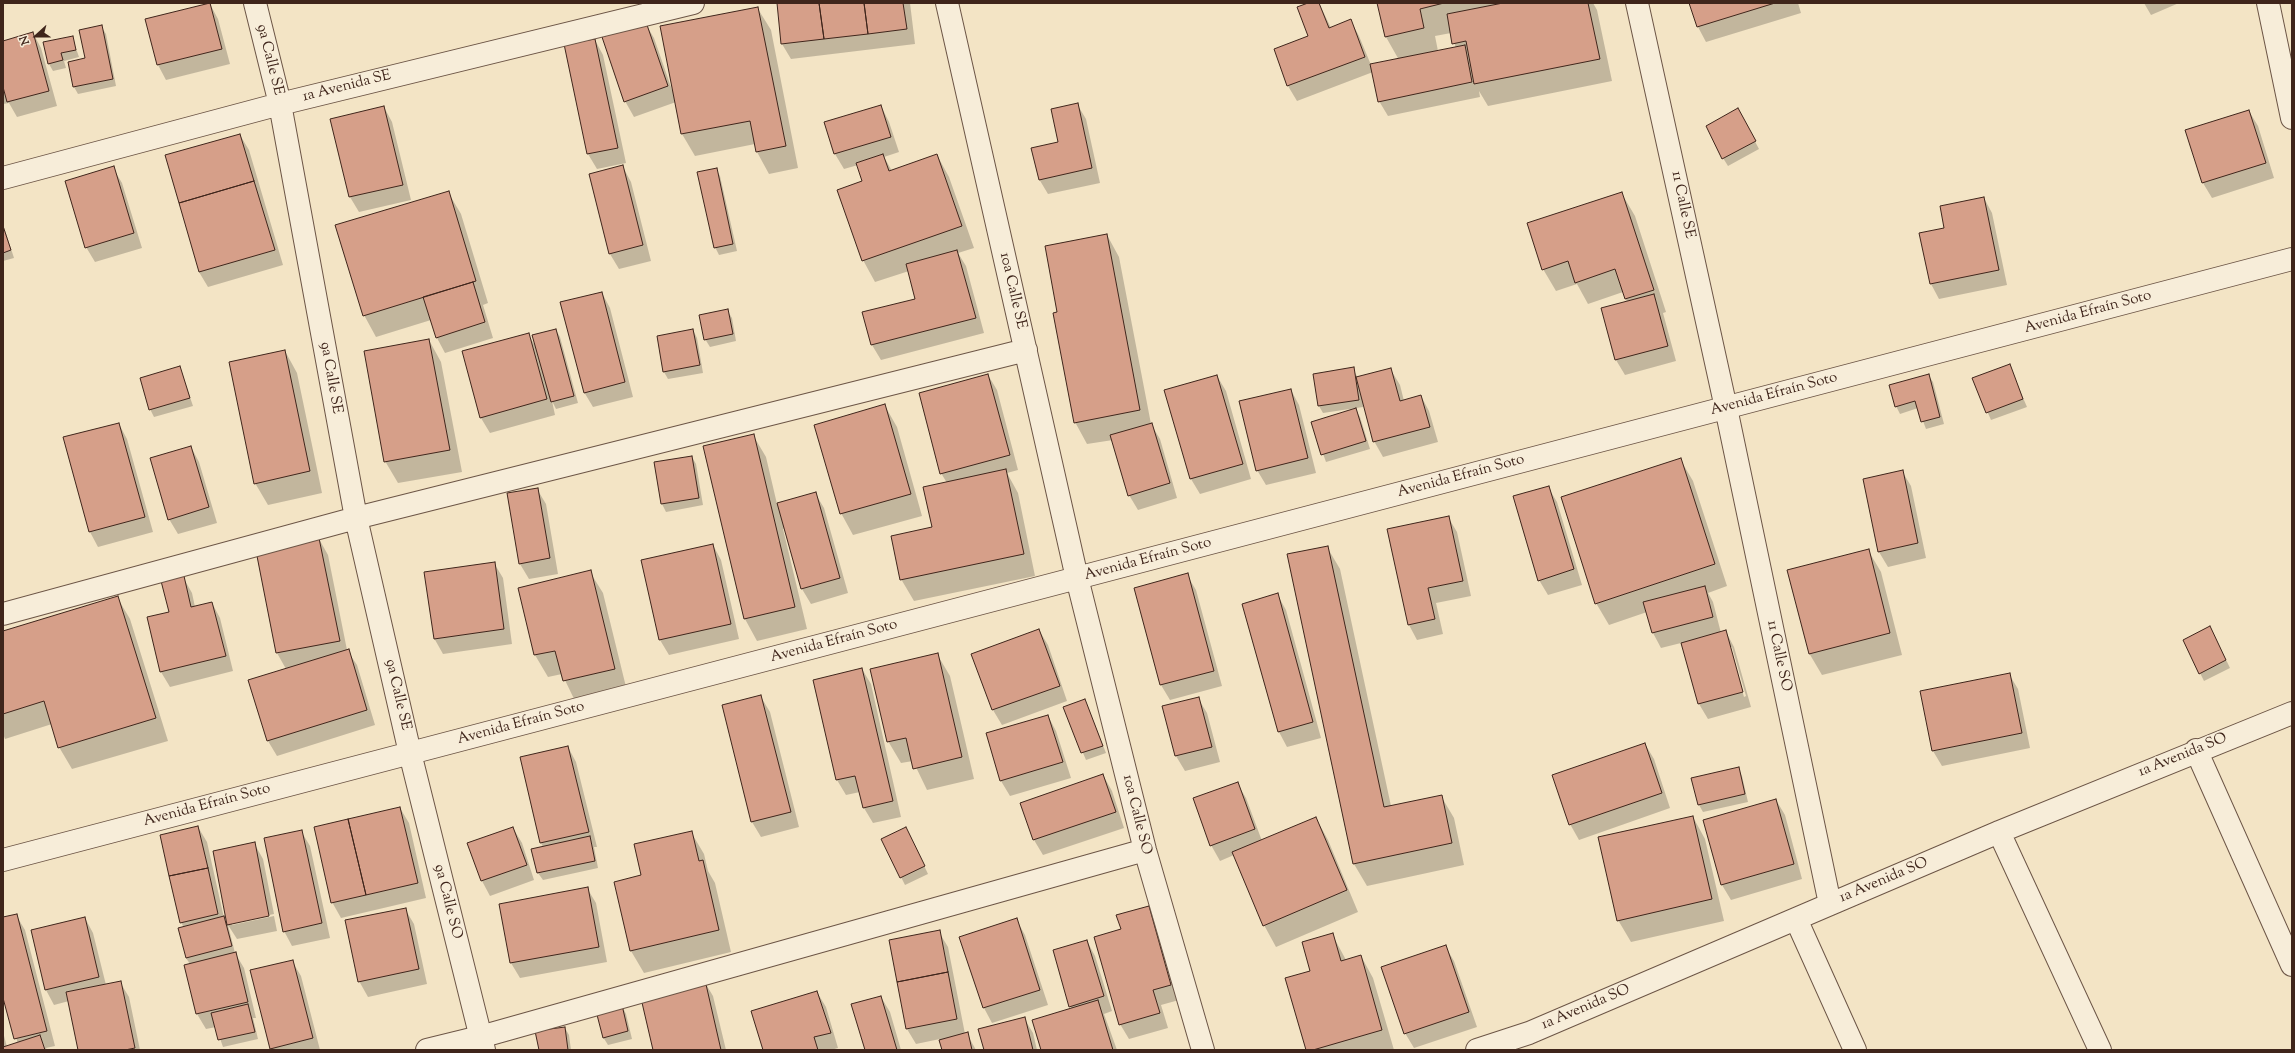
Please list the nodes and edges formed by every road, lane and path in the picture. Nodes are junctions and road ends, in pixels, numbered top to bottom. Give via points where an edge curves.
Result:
1 (255, 3) edge
2 (692, 3) edge
3 (948, 3) edge
4 (1637, 3) edge
5 (2268, 3) edge
6 (280, 104) junction
7 (2292, 118) edge
8 (3, 178) edge
9 (2292, 260) edge
10 (1026, 350) junction
11 (1726, 408) junction
12 (356, 518) junction
13 (1077, 578) junction
14 (3, 614) edge
15 (2292, 713) edge
16 (2196, 750) junction
17 (410, 753) junction
18 (1999, 832) junction
19 (1145, 850) junction
20 (3, 860) edge
21 (1830, 904) junction
22 (1796, 919) junction
23 (2292, 965) edge
24 (482, 1043) edge
25 (427, 1050) edge
26 (1203, 1050) edge
27 (1477, 1050) edge
28 (1855, 1050) edge
29 (2100, 1050) edge

1 - 6 street, 9a Calle SE
2 - 6 street, 1a Avenida SE
3 - 10 street, 10a Calle SE
4 - 11 street, 11 Calle SE
5 - 7 street
6 - 8 street, 1a Avenida SE
6 - 12 street, 9a Calle SE
9 - 11 street, Avenida Efraín Soto
10 - 12 street
10 - 13 street, 10a Calle SE
11 - 13 street, Avenida Efraín Soto
11 - 21 street, 11 Calle SO
12 - 14 street
12 - 17 street, 9a Calle SE
13 - 17 street, Avenida Efraín Soto
13 - 19 street, 10a Calle SO
15 - 16 street, 1a Avenida SO
16 - 18 street, 1a Avenida SO
16 - 23 street
17 - 20 street, Avenida Efraín Soto
17 - 24 street, 9a Calle SO
18 - 21 street, 1a Avenida SO
18 - 29 street
19 - 24 street
19 - 26 street, 10a Calle SO
21 - 22 street, 1a Avenida SO
22 - 27 street, 1a Avenida SO via 1529,1033
22 - 28 street
24 - 25 street

